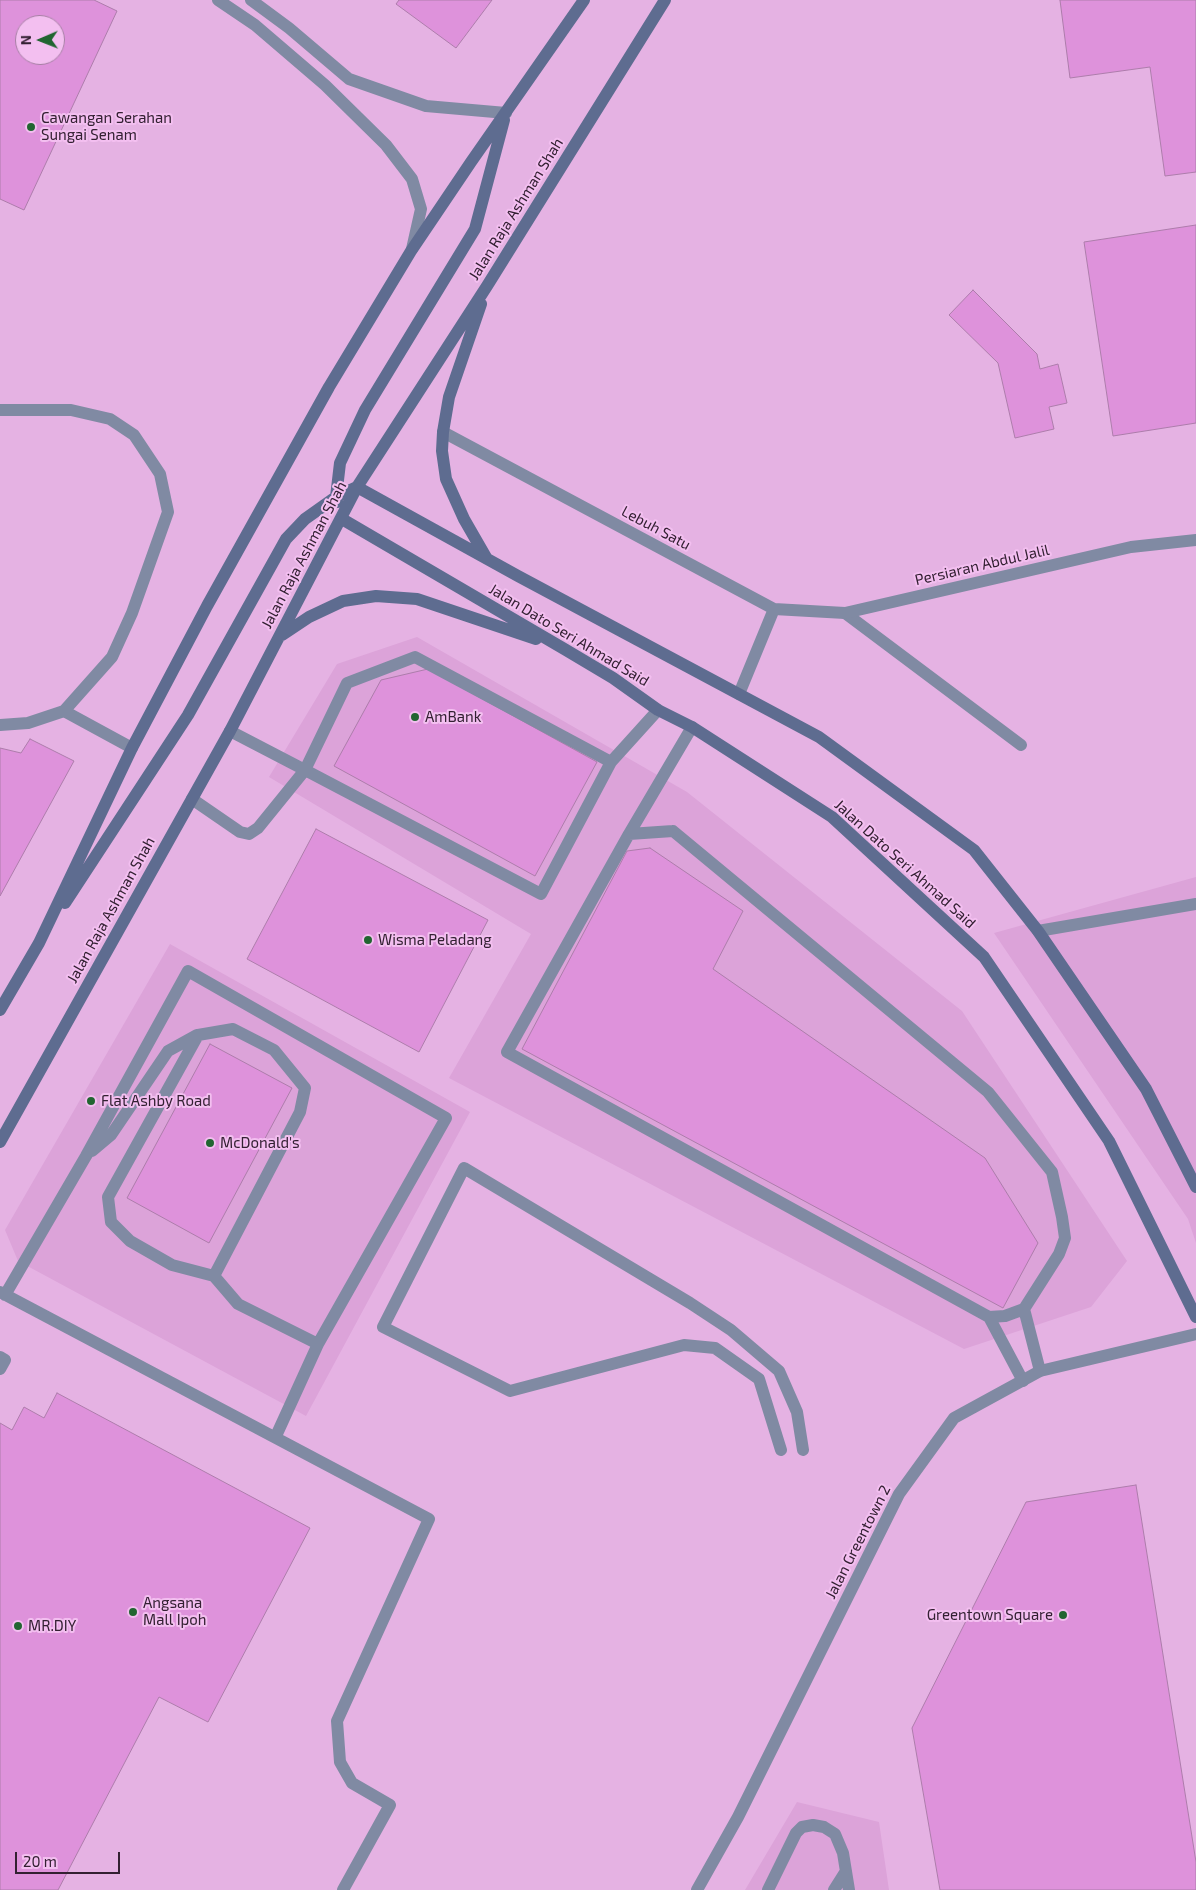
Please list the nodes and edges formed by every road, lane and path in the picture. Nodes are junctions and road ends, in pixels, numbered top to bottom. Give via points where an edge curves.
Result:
1 (218, 0) edge
2 (251, 0) edge
3 (584, 0) edge
4 (666, 0) edge
5 (506, 113) junction
6 (411, 252) junction
7 (487, 286) junction
8 (0, 410) edge
9 (443, 432) junction
10 (357, 487) junction
11 (336, 497) junction
12 (342, 519) junction
13 (1196, 540) edge
14 (487, 559) junction
15 (774, 609) junction
16 (845, 613) junction
17 (280, 636) junction
18 (566, 650) junction
19 (739, 694) junction
20 (658, 710) junction
21 (64, 711) junction
22 (0, 725) edge
23 (692, 727) junction
24 (230, 730) junction
25 (1021, 745) dead end
26 (132, 748) junction
27 (611, 762) junction
28 (305, 770) junction
29 (192, 799) junction
30 (629, 834) junction
31 (1196, 904) edge
32 (1038, 931) junction
33 (39, 944) junction
34 (0, 1010) edge
35 (198, 1035) junction
36 (0, 1142) edge
37 (86, 1156) junction
38 (1196, 1187) edge
39 (214, 1276) junction
40 (3, 1294) edge
41 (1024, 1308) junction
42 (989, 1317) junction
43 (1196, 1317) edge
44 (1196, 1334) edge
45 (318, 1344) junction
46 (0, 1357) edge
47 (0, 1369) edge
48 (1040, 1372) junction
49 (1023, 1381) junction
50 (276, 1436) junction
51 (781, 1450) dead end
52 (803, 1450) dead end
53 (846, 1871) junction
54 (343, 1890) edge
55 (696, 1890) edge
56 (768, 1890) edge
57 (834, 1890) edge
58 (849, 1890) edge

1 - 6 street via 255,25 325,85 386,145 412,179 421,208
2 - 5 street via 349,79 426,106
3 - 5 main road
4 - 7 main road, Jalan Raja Ashman Shah
5 - 6 main road
5 - 11 main road via 474,229 365,410 340,463
6 - 26 main road via 324,395
7 - 9 main road via 449,396
7 - 10 main road, Jalan Raja Ashman Shah
8 - 21 street via 71,410 110,419 134,435 160,474 168,512 132,613 112,657
9 - 14 main road via 446,479
9 - 15 street, Lebuh Satu
10 - 11 main road
10 - 12 main road, Jalan Raja Ashman Shah
10 - 14 main road, Jalan Dato Seri Ahmad Said
11 - 12 main road
11 - 33 main road via 305,519 286,539 188,716
12 - 17 main road, Jalan Raja Ashman Shah
12 - 18 main road, Jalan Dato Seri Ahmad Said
13 - 16 street, Persiaran Abdul Jalil via 1131,547
14 - 19 main road, Jalan Dato Seri Ahmad Said
15 - 16 street, Persiaran Abdul Jalil
15 - 19 street
16 - 25 street
17 - 18 main road via 309,617 343,601 376,596 417,599
17 - 24 main road, Jalan Raja Ashman Shah
18 - 20 main road, Jalan Dato Seri Ahmad Said
19 - 32 main road, Jalan Dato Seri Ahmad Said via 819,737 974,850
20 - 23 main road, Jalan Dato Seri Ahmad Said
20 - 27 street
21 - 22 street via 28,723
21 - 26 street
23 - 30 street
23 - 43 main road, Jalan Dato Seri Ahmad Said via 832,817 984,957 1109,1141
24 - 28 street
24 - 29 main road, Jalan Raja Ashman Shah
26 - 33 main road
27 - 28 street via 415,657 347,683
27 - 28 street via 541,894
28 - 29 street via 258,828 249,834 240,832
29 - 36 main road, Jalan Raja Ashman Shah
30 - 41 street via 673,830 988,1092 1052,1172 1062,1216 1065,1238 1060,1254
30 - 42 street via 507,1052
31 - 32 street
32 - 38 main road, Jalan Dato Seri Ahmad Said via 1146,1089
33 - 34 main road
35 - 37 street via 168,1051 110,1135
35 - 39 street via 108,1197 111,1222 130,1241 172,1265
35 - 39 street via 233,1029 274,1050 305,1088 300,1112
37 - 40 street
37 - 45 street via 188,971 446,1118
39 - 45 street via 238,1304
40 - 50 street
41 - 42 street via 1004,1316
41 - 48 street
42 - 49 street
44 - 48 street, Jalan Greentown 2
45 - 50 street
46 - 47 street via 5,1360
48 - 49 street, Jalan Greentown 2
49 - 55 street, Jalan Greentown 2 via 954,1418 898,1494 738,1817
50 - 54 street via 429,1518 337,1721 340,1762 352,1783 390,1805
51 - 52 street via 759,1379 715,1348 684,1346 510,1391 383,1327 464,1168 731,1330 779,1371 797,1412
53 - 56 street via 835,1834 824,1827 802,1827
53 - 57 street
53 - 58 street

